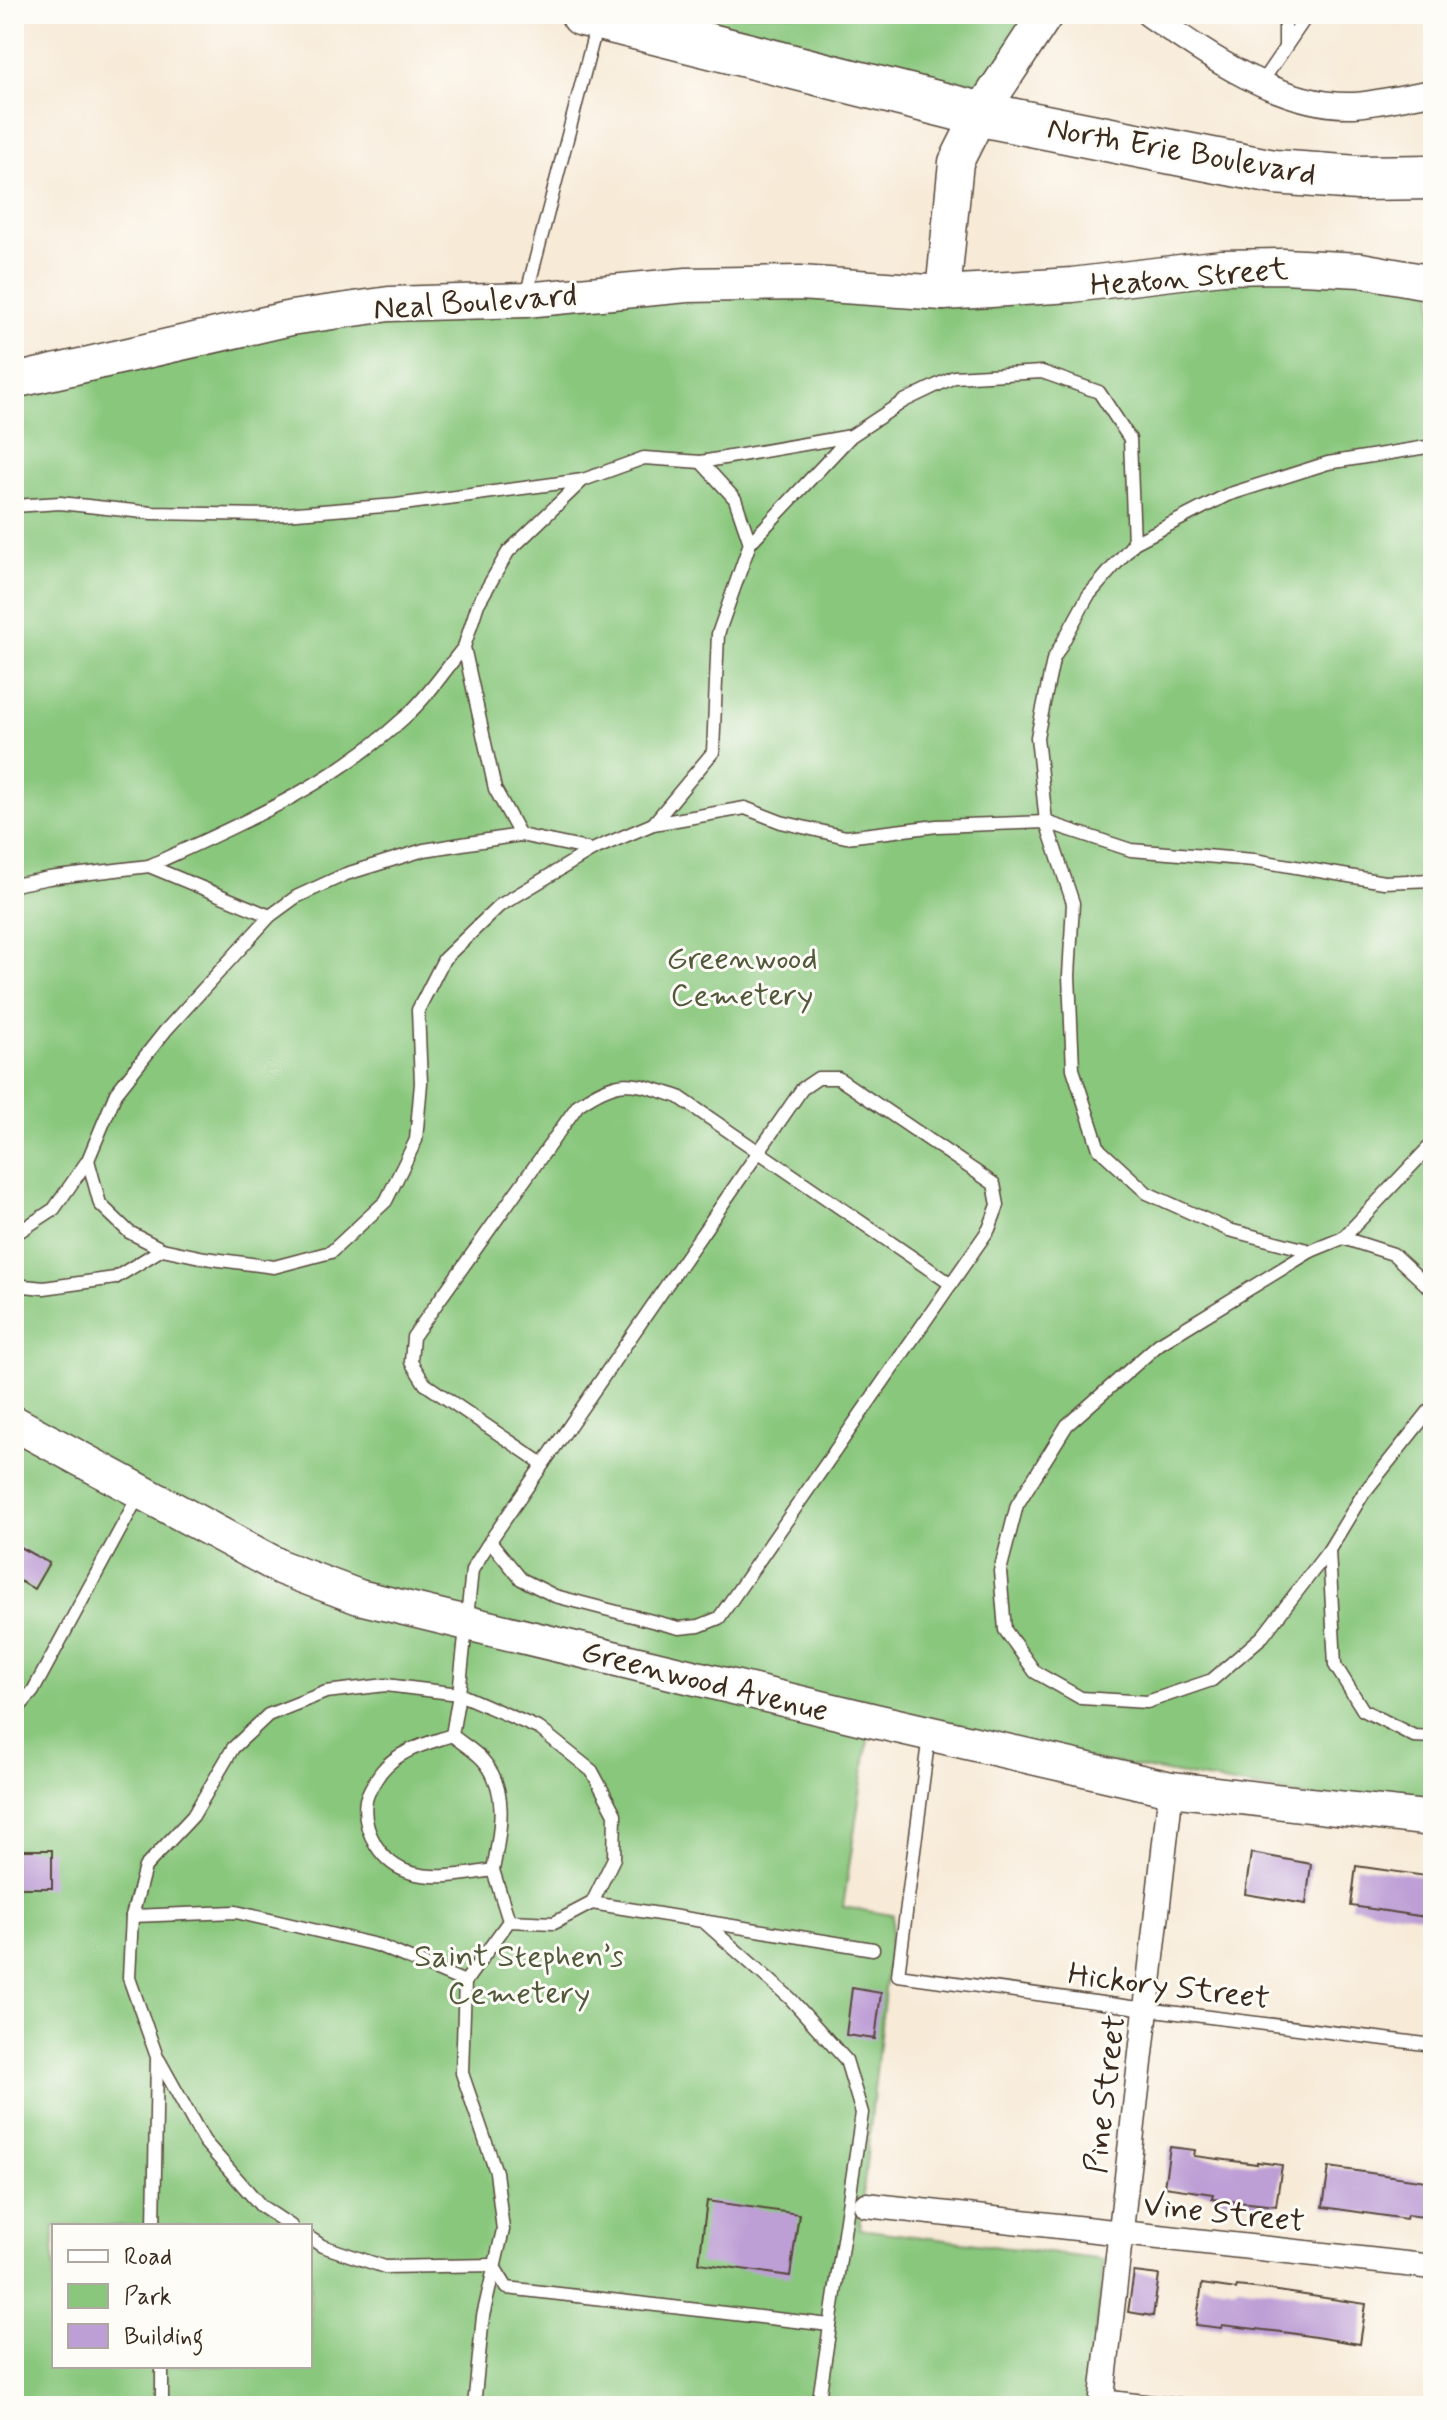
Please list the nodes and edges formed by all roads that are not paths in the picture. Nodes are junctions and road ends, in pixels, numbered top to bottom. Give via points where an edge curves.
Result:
1 (1046, 14) edge
2 (1148, 14) edge
3 (1285, 14) edge
4 (1308, 14) edge
5 (591, 16) edge
6 (1285, 47) junction
7 (1261, 83) junction
8 (1433, 92) edge
9 (980, 114) junction
10 (1433, 177) edge
11 (1433, 283) edge
12 (943, 293) junction
13 (525, 300) junction
14 (14, 381) edge
15 (851, 436) junction
16 (1433, 446) edge
17 (701, 462) junction
18 (583, 480) junction
19 (14, 506) edge
20 (750, 543) junction
21 (1134, 543) junction
22 (464, 647) junction
23 (1046, 822) junction
24 (653, 824) junction
25 (520, 835) junction
26 (592, 850) junction
27 (149, 866) junction
28 (1433, 880) edge
29 (14, 885) edge
30 (270, 916) junction
31 (1433, 1143) edge
32 (759, 1152) junction
33 (88, 1160) junction
34 (14, 1235) edge
35 (1343, 1238) junction
36 (162, 1249) junction
37 (1311, 1251) junction
38 (951, 1284) junction
39 (14, 1285) edge
40 (1433, 1291) edge
41 (1433, 1406) edge
42 (14, 1423) edge
43 (543, 1464) junction
44 (141, 1492) junction
45 (490, 1541) junction
46 (1329, 1550) junction
47 (466, 1623) junction
48 (459, 1694) junction
49 (14, 1713) edge
50 (929, 1734) junction
51 (452, 1735) junction
52 (1433, 1737) edge
53 (1171, 1789) junction
54 (1433, 1819) edge
55 (493, 1870) junction
56 (592, 1903) junction
57 (132, 1916) junction
58 (509, 1921) junction
59 (703, 1921) junction
60 (873, 1949) dead end
61 (465, 1982) junction
62 (1146, 2009) junction
63 (1433, 2045) edge
64 (157, 2057) junction
65 (866, 2205) dead end
66 (154, 2224) edge
67 (288, 2224) edge
68 (1120, 2234) junction
69 (312, 2239) edge
70 (493, 2265) junction
71 (1433, 2267) edge
72 (830, 2325) junction
73 (162, 2368) edge
74 (1102, 2401) edge
75 (162, 2406) edge
76 (474, 2406) edge
77 (818, 2406) edge
78 (1187, 2406) edge

1 - 9 street
2 - 7 street via 1217,62
3 - 6 lane
4 - 6 lane
5 - 9 highway, North Erie Boulevard
5 - 13 lane
6 - 7 lane
7 - 8 street via 1308,100 1353,105
9 - 10 highway, North Erie Boulevard via 1274,172
9 - 12 street via 956,162
11 - 12 street, Heaton Street via 1361,270 1222,267 1072,285
12 - 13 street, Neal Boulevard via 800,283 687,285
13 - 14 street, Neal Boulevard via 389,304 291,318
15 - 17 lane
15 - 20 lane
15 - 21 lane via 904,401 954,377 1042,372 1099,392 1130,439
16 - 21 lane via 1328,463 1227,495
17 - 18 lane via 644,458
17 - 20 lane via 735,499
18 - 19 lane via 272,515 152,513 60,503
18 - 22 lane via 508,552 478,604
20 - 24 lane via 718,634 713,752
21 - 23 lane via 1088,596 1053,660 1037,737
22 - 25 lane via 495,789
22 - 27 lane via 407,716 353,761 261,815
23 - 24 lane via 937,826 846,837 745,808
23 - 28 lane via 1131,850 1254,860 1384,882
23 - 37 lane via 1073,903 1073,1069 1099,1149 1147,1193 1229,1230
24 - 26 lane
25 - 26 lane
25 - 30 lane via 424,850 346,874 296,897
26 - 36 lane via 499,906 444,959 418,1010 421,1083 416,1140 386,1201 331,1252 274,1267
27 - 29 lane
27 - 30 lane
30 - 33 lane via 116,1093
31 - 35 lane
32 - 38 lane
32 - 38 lane via 802,1089 818,1078 838,1078 994,1184 998,1205 989,1229
32 - 43 lane
32 - 43 lane via 679,1097 636,1083 603,1088 578,1105 413,1337 411,1362 425,1384
33 - 34 lane via 54,1209
33 - 36 lane via 100,1204 129,1232
35 - 37 lane
35 - 40 lane via 1393,1254
36 - 39 lane via 115,1278 44,1288
37 - 46 lane via 1159,1344 1067,1425 1017,1505 1000,1571 1005,1630 1035,1672 1081,1698 1147,1702 1212,1680 1263,1636
38 - 45 lane via 719,1618 679,1628 555,1596 521,1579
41 - 46 lane via 1363,1494
42 - 44 street, Greenwood Avenue
43 - 45 lane
44 - 47 street, Greenwood Avenue via 282,1568 359,1597
44 - 49 lane via 33,1691
45 - 47 lane via 472,1570
46 - 52 lane via 1335,1665 1363,1710 1414,1736
47 - 48 lane
47 - 50 street, Greenwood Avenue
48 - 51 lane
48 - 56 lane via 540,1729 592,1771 615,1814 615,1829 614,1858
48 - 57 lane via 386,1685 326,1692 268,1715 233,1748 193,1816 145,1867
50 - 53 street, Greenwood Avenue
50 - 62 lane, Hickory Street via 898,1975
51 - 55 lane via 484,1760 499,1790 502,1829
51 - 55 lane via 406,1750 381,1772 366,1799 368,1831 383,1856 410,1872 448,1876
53 - 54 street, Greenwood Avenue
53 - 62 street, Pine Street
55 - 58 lane
56 - 58 lane via 554,1923
56 - 59 lane
57 - 61 lane via 236,1912 377,1945
57 - 64 lane via 129,1978
58 - 61 lane
59 - 60 lane
59 - 72 lane via 790,1998 846,2060 862,2113
61 - 70 lane via 462,2073 496,2172 503,2230
62 - 63 lane, Hickory Street
62 - 68 street, Pine Street
64 - 66 lane
64 - 67 lane via 204,2141 261,2206
65 - 68 street, Vine Street
68 - 71 street, Vine Street
68 - 74 street, Pine Street
69 - 70 lane via 385,2267
70 - 72 lane via 507,2288
70 - 76 lane
72 - 77 lane
73 - 75 lane
74 - 78 lane

